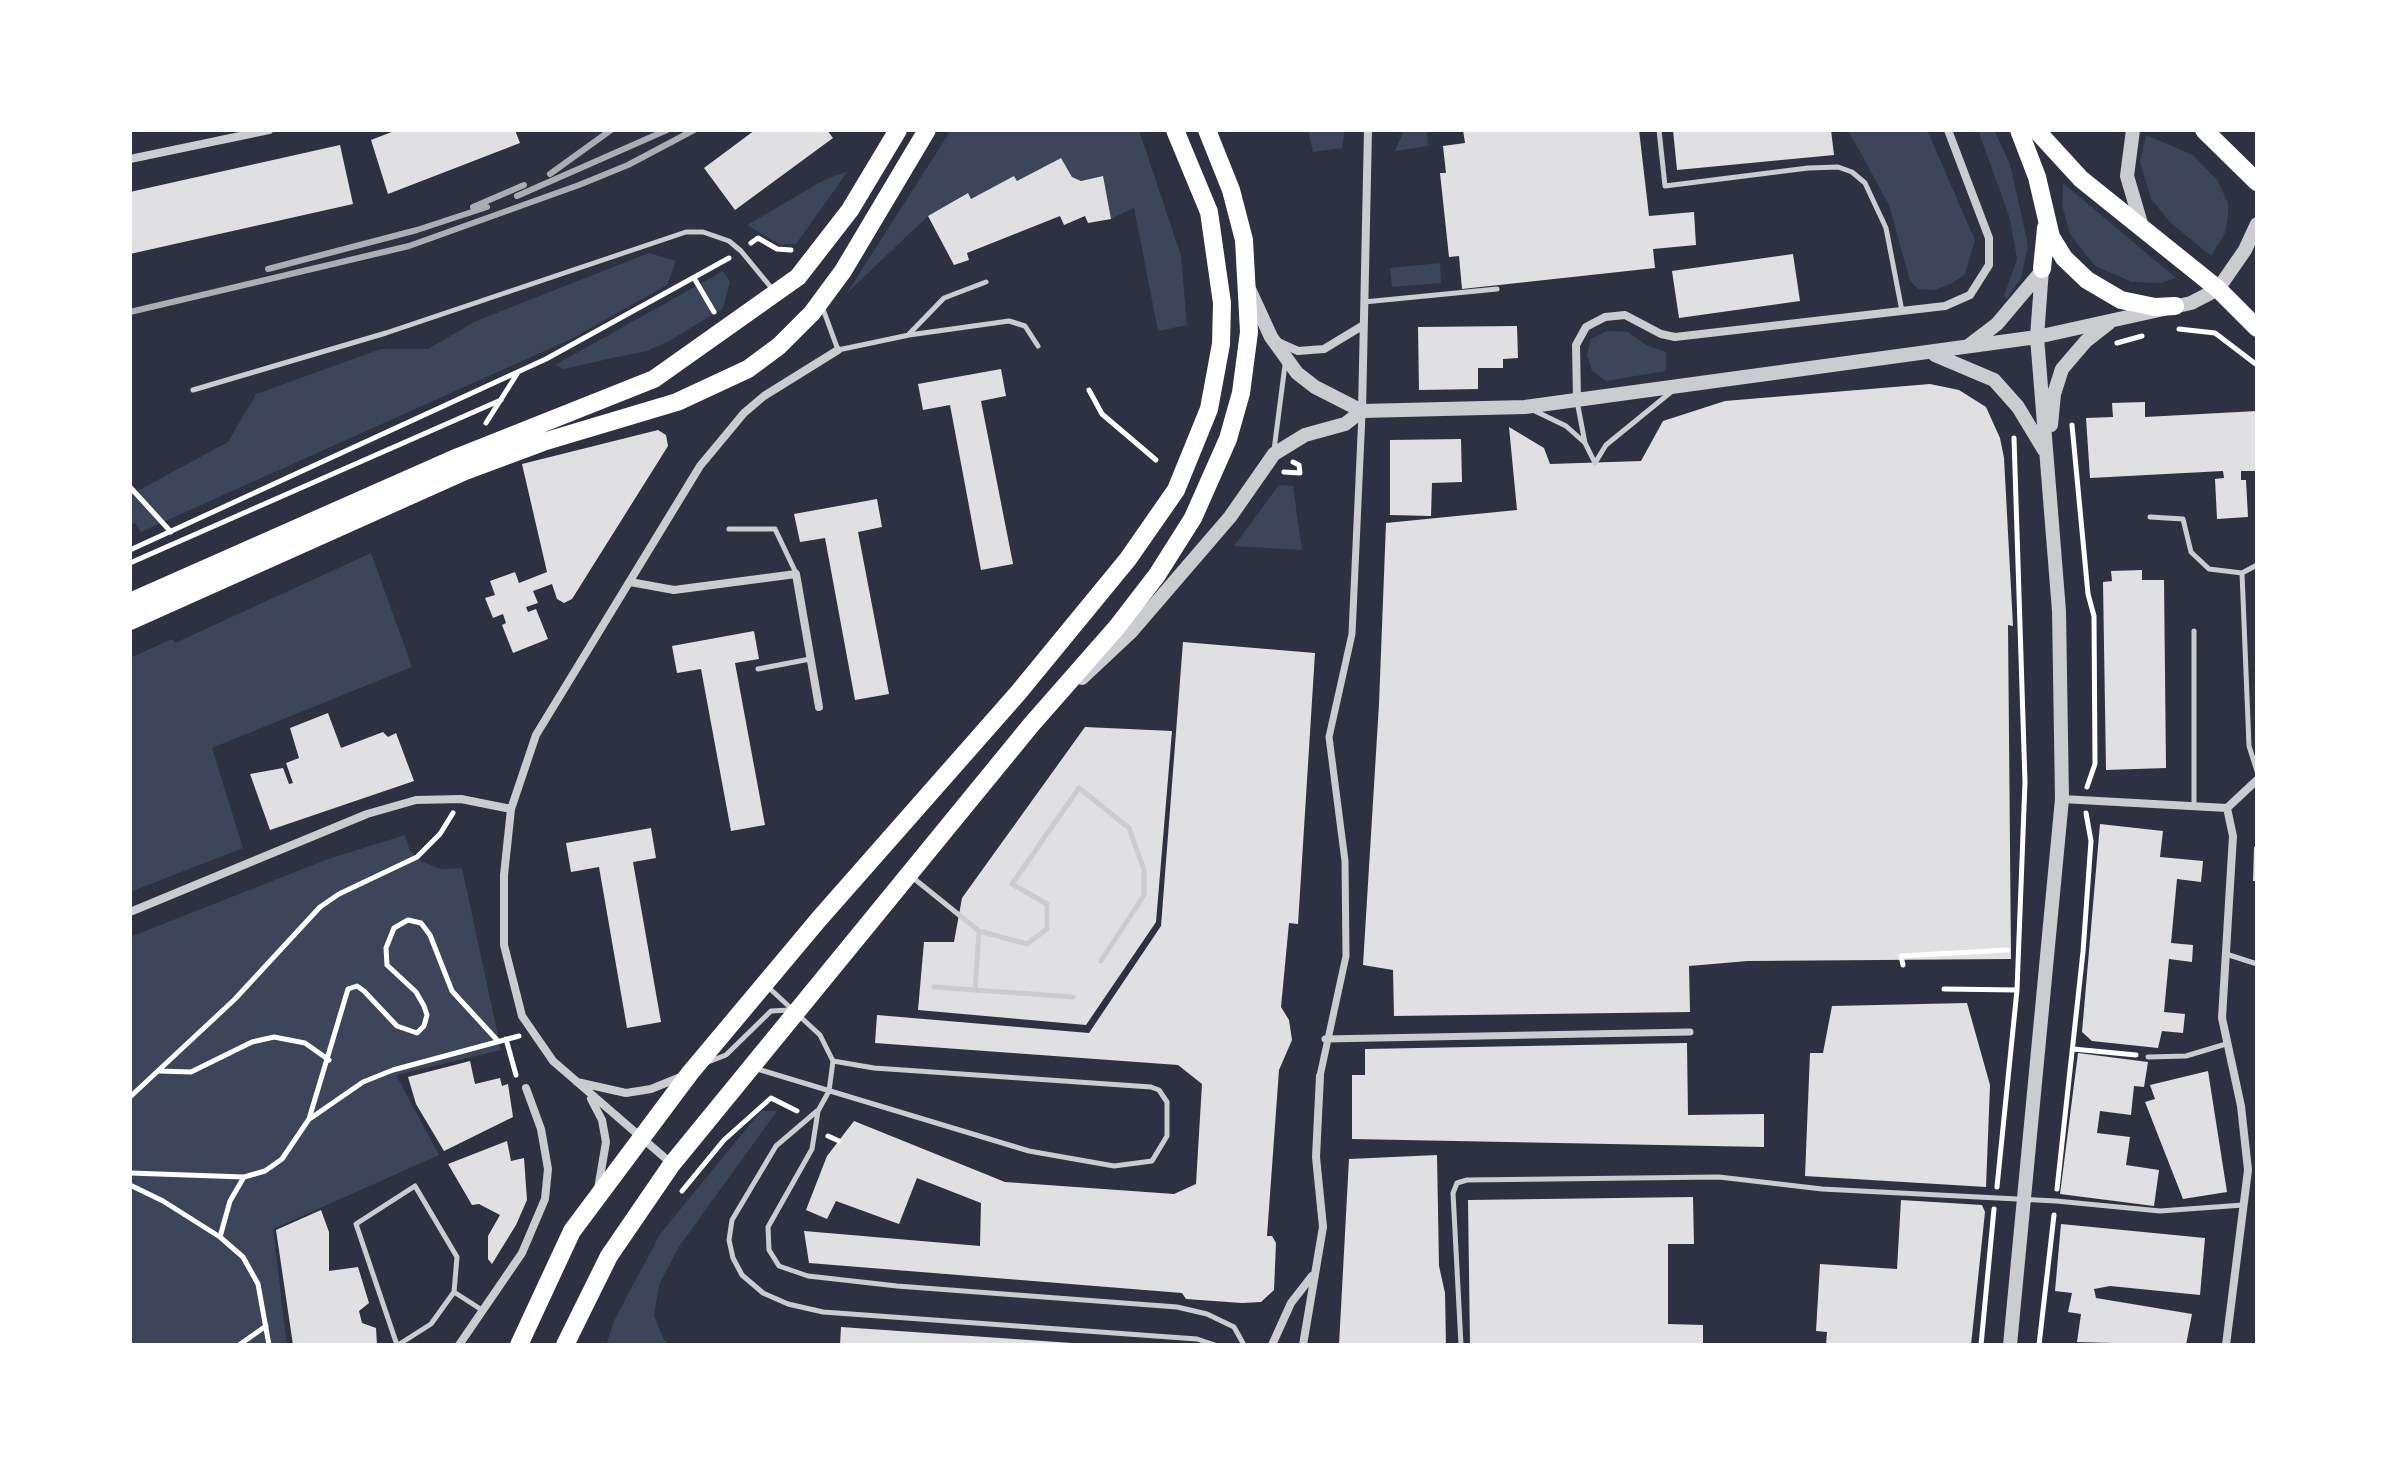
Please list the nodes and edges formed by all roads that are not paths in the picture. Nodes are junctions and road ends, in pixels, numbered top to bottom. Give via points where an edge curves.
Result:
1 (269, 130) edge
2 (898, 130) edge
3 (927, 130) edge
4 (1175, 130) edge
5 (1207, 130) edge
6 (1368, 130) edge
7 (1659, 130) edge
8 (1948, 130) edge
9 (2019, 130) edge
10 (2036, 130) edge
11 (2133, 130) edge
12 (2204, 130) edge
13 (130, 159) edge
14 (2257, 182) edge
15 (2046, 221) junction
16 (2257, 224) edge
17 (2142, 227) junction
18 (2042, 269) junction
19 (986, 282) dead end
20 (1247, 285) junction
21 (1497, 289) dead end
22 (2218, 289) junction
23 (777, 295) junction
24 (825, 296) junction
25 (1363, 302) junction
26 (2175, 306) junction
27 (1902, 311) junction
28 (2112, 321) junction
29 (1362, 326) junction
30 (2257, 328) edge
31 (909, 335) junction
32 (1271, 337) junction
33 (2037, 337) junction
34 (1038, 346) dead end
35 (1965, 348) junction
36 (838, 350) junction
37 (1930, 354) junction
38 (1286, 360) junction
39 (1681, 385) junction
40 (193, 390) dead end
41 (1577, 401) junction
42 (1525, 407) junction
43 (1362, 411) junction
44 (1585, 443) junction
45 (1274, 454) junction
46 (2049, 457) junction
47 (2150, 517) dead end
48 (729, 529) dead end
49 (2257, 565) edge
50 (2242, 573) junction
51 (796, 574) junction
52 (630, 582) junction
53 (130, 602) edge
54 (130, 621) edge
55 (2194, 631) dead end
56 (810, 659) junction
57 (758, 669) dead end
58 (819, 707) dead end
59 (1031, 725) junction
60 (2257, 771) edge
61 (2257, 780) edge
62 (2062, 799) junction
63 (2194, 807) junction
64 (2227, 808) junction
65 (511, 809) junction
66 (908, 874) junction
67 (130, 912) edge
68 (979, 931) junction
69 (2225, 954) junction
70 (1101, 961) dead end
71 (2257, 964) edge
72 (764, 984) junction
73 (934, 987) dead end
74 (975, 990) junction
75 (1073, 997) dead end
76 (795, 1012) junction
77 (1690, 1032) dead end
78 (1325, 1039) junction
79 (2226, 1044) junction
80 (2148, 1057) road end
81 (833, 1061) junction
82 (751, 1067) junction
83 (693, 1070) junction
84 (1320, 1076) joint
85 (572, 1080) junction
86 (526, 1088) road end
87 (829, 1091) junction
88 (589, 1094) junction
89 (818, 1111) junction
90 (641, 1137) junction
91 (672, 1164) junction
92 (596, 1196) junction
93 (2025, 1199) junction
94 (2244, 1204) junction
95 (1313, 1276) junction
96 (454, 1292) junction
97 (483, 1310) junction
98 (397, 1345) edge
99 (459, 1345) edge
100 (519, 1345) edge
101 (565, 1345) edge
102 (1215, 1345) edge
103 (1244, 1345) edge
104 (1272, 1345) edge
105 (1303, 1345) edge
106 (1461, 1345) edge
107 (2010, 1345) edge
108 (2226, 1345) edge

1 - 13 street
2 - 23 highway via 827,243
3 - 24 highway
4 - 72 highway via 1209,212 1222,303 1209,409 1176,490 1128,559 1028,681
5 - 20 highway via 1244,240
6 - 25 street
7 - 27 lane via 1665,186 1808,168 1852,172 1865,183 1886,228
8 - 27 street via 1989,238 1989,265 1970,295 1945,306
9 - 15 highway
10 - 17 highway via 2081,179
11 - 17 street via 2127,176
12 - 14 highway
15 - 18 highway
15 - 26 highway via 2056,248 2087,280 2121,300
16 - 22 street
17 - 22 highway
18 - 33 street
18 - 35 street via 1997,324
19 - 31 lane via 944,298
20 - 32 street
20 - 59 highway via 1249,332 1241,393 1210,486 1157,575
21 - 25 lane
22 - 26 street
22 - 30 highway
23 - 40 lane via 741,251 715,235 686,232 386,333
23 - 53 highway via 623,394 458,457
24 - 36 lane via 824,316
24 - 54 highway via 779,346 705,392 465,471
25 - 29 street
26 - 28 street
27 - 41 street via 1675,337 1625,315 1605,317 1586,327 1576,345
28 - 33 street
28 - 46 street via 2062,369 2054,394
29 - 32 street via 1334,345 1311,352
29 - 43 street
31 - 34 lane via 1009,321 1025,326
31 - 36 lane
32 - 38 street
33 - 35 street
33 - 46 street
35 - 37 street
36 - 52 street via 764,396 720,440
37 - 39 street
37 - 46 street via 1994,380
38 - 43 street via 1315,387
38 - 45 lane
39 - 41 street
39 - 44 lane via 1616,435 1595,463
41 - 42 street
41 - 44 lane
42 - 43 street
42 - 44 lane via 1566,426
43 - 45 street via 1345,424 1305,435
43 - 78 street via 1352,634 1329,737 1345,861 1346,956
45 - 59 street via 1237,508 1131,632
46 - 62 street
47 - 50 lane via 2183,519 2191,552 2209,569
48 - 51 lane via 775,529
49 - 50 lane
50 - 60 lane via 2249,746
51 - 52 street via 674,590
51 - 56 street
52 - 65 street via 536,735
55 - 63 lane
56 - 57 lane
56 - 58 street
59 - 66 highway
61 - 64 street
62 - 63 street
62 - 93 street
63 - 64 street
64 - 69 street via 2233,836
65 - 67 street via 461,799 416,800 367,814
65 - 85 street via 504,945 514,994 531,1033
66 - 68 lane
66 - 76 highway
68 - 70 lane via 1027,944 1047,929 1047,904 1012,884 1079,788 1129,828 1144,870 1144,895
68 - 74 lane
69 - 71 lane
69 - 79 street via 2221,991
72 - 76 lane
72 - 83 highway
73 - 74 lane
74 - 75 lane
76 - 81 lane via 820,1035
76 - 82 highway
76 - 83 lane via 771,1011 726,1055
77 - 78 street
78 - 84 street
79 - 80 lane via 2186,1056
79 - 94 street via 2246,1132
81 - 87 lane
81 - 87 lane via 1151,1087 1163,1095 1169,1122 1163,1146 1152,1161 1114,1166 1029,1151
82 - 87 lane
82 - 91 highway
83 - 85 street via 651,1089 626,1093
83 - 90 highway
84 - 95 street via 1316,1157 1323,1227
85 - 88 street
86 - 97 street via 546,1156 545,1199 522,1253
87 - 89 lane
88 - 90 street
88 - 92 street via 606,1142
89 - 102 lane via 776,1146 732,1220 733,1258 742,1275 763,1293 823,1312 1197,1339
89 - 103 lane via 812,1149 768,1227 772,1259 788,1271 897,1286 1177,1307 1234,1327
90 - 91 street
90 - 92 highway
91 - 101 highway via 609,1256
92 - 100 highway via 564,1246
93 - 94 lane via 2184,1211
93 - 106 lane via 1822,1189 1719,1177 1467,1180 1457,1183 1453,1193
93 - 107 street
94 - 108 street
95 - 104 street via 1291,1303
95 - 105 street
96 - 97 lane
96 - 98 lane via 431,1324
96 - 98 lane via 457,1257 415,1186 356,1224
97 - 99 street

